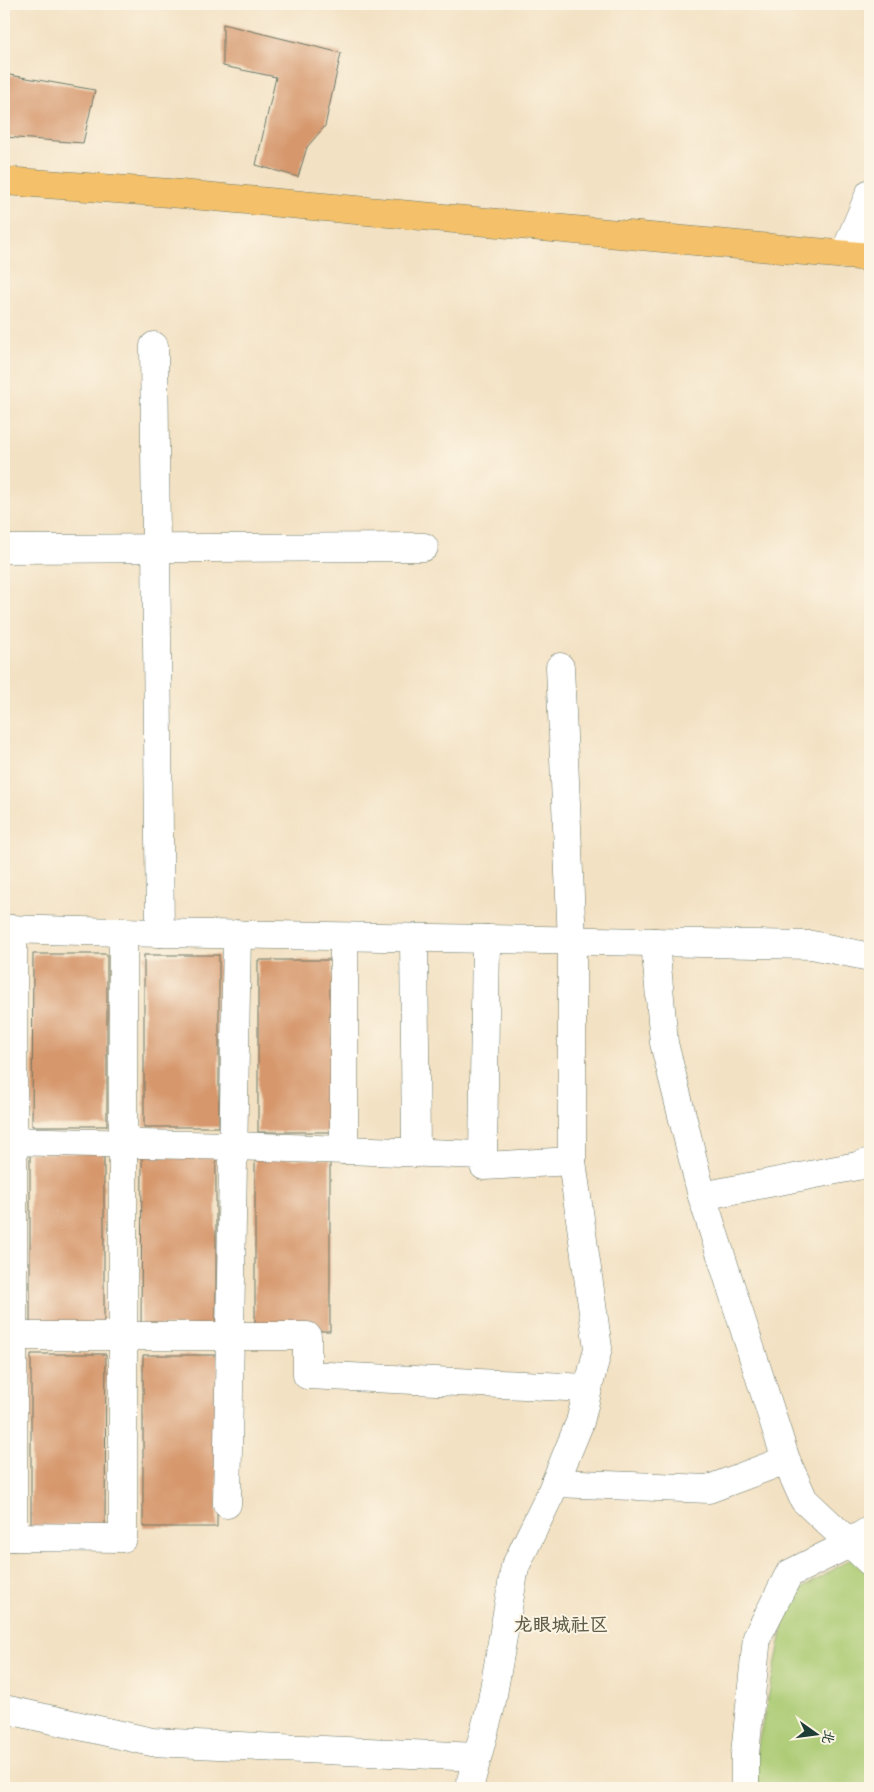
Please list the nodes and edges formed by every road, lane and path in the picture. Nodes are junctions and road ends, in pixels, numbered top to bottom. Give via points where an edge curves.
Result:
1 (4, 181) edge
2 (870, 193) edge
3 (844, 255) junction
4 (870, 257) edge
5 (154, 346) dead end
6 (424, 547) dead end
7 (156, 548) junction
8 (4, 549) edge
9 (560, 667) dead end
10 (8, 929) edge
11 (123, 932) junction
12 (160, 933) junction
13 (237, 934) junction
14 (344, 936) junction
15 (414, 938) junction
16 (486, 939) junction
17 (572, 941) junction
18 (655, 942) junction
19 (870, 957) edge
20 (8, 1141) edge
21 (123, 1144) junction
22 (233, 1146) junction
23 (344, 1150) junction
24 (416, 1153) junction
25 (483, 1155) junction
26 (572, 1161) junction
27 (870, 1162) edge
28 (702, 1196) junction
29 (8, 1336) edge
30 (230, 1336) junction
31 (123, 1337) junction
32 (588, 1388) junction
33 (786, 1460) junction
34 (555, 1483) junction
35 (227, 1504) dead end
36 (8, 1537) edge
37 (859, 1537) edge
38 (870, 1562) edge
39 (4, 1709) edge
40 (477, 1757) junction
41 (469, 1788) edge
42 (745, 1788) edge

1 - 3 main road via 170,193
2 - 3 street
3 - 4 main road
5 - 7 street
6 - 7 street
7 - 8 street
7 - 12 street
9 - 17 street
10 - 11 street
10 - 20 street
11 - 12 street
11 - 21 street
12 - 13 street
13 - 14 street
13 - 22 street
14 - 15 street
14 - 23 street
15 - 16 street
15 - 24 street
16 - 17 street
16 - 25 street
17 - 18 street
17 - 26 street
18 - 19 street via 812,945
18 - 28 street via 664,1043
20 - 21 street
20 - 29 street
21 - 22 street
21 - 31 street
22 - 23 street
22 - 30 street
23 - 24 street
24 - 25 street
25 - 26 street via 484,1166
26 - 32 street via 598,1348
27 - 28 street
28 - 33 street
29 - 31 street
29 - 36 street
30 - 31 street
30 - 32 street via 307,1336 306,1375
30 - 35 street
31 - 36 street via 123,1538
32 - 34 street via 580,1422
33 - 34 street via 709,1489
33 - 37 street via 804,1500
34 - 40 street via 515,1568 491,1706
37 - 38 street
37 - 42 street via 789,1574 757,1637 745,1754
39 - 40 street via 152,1742
40 - 41 street

